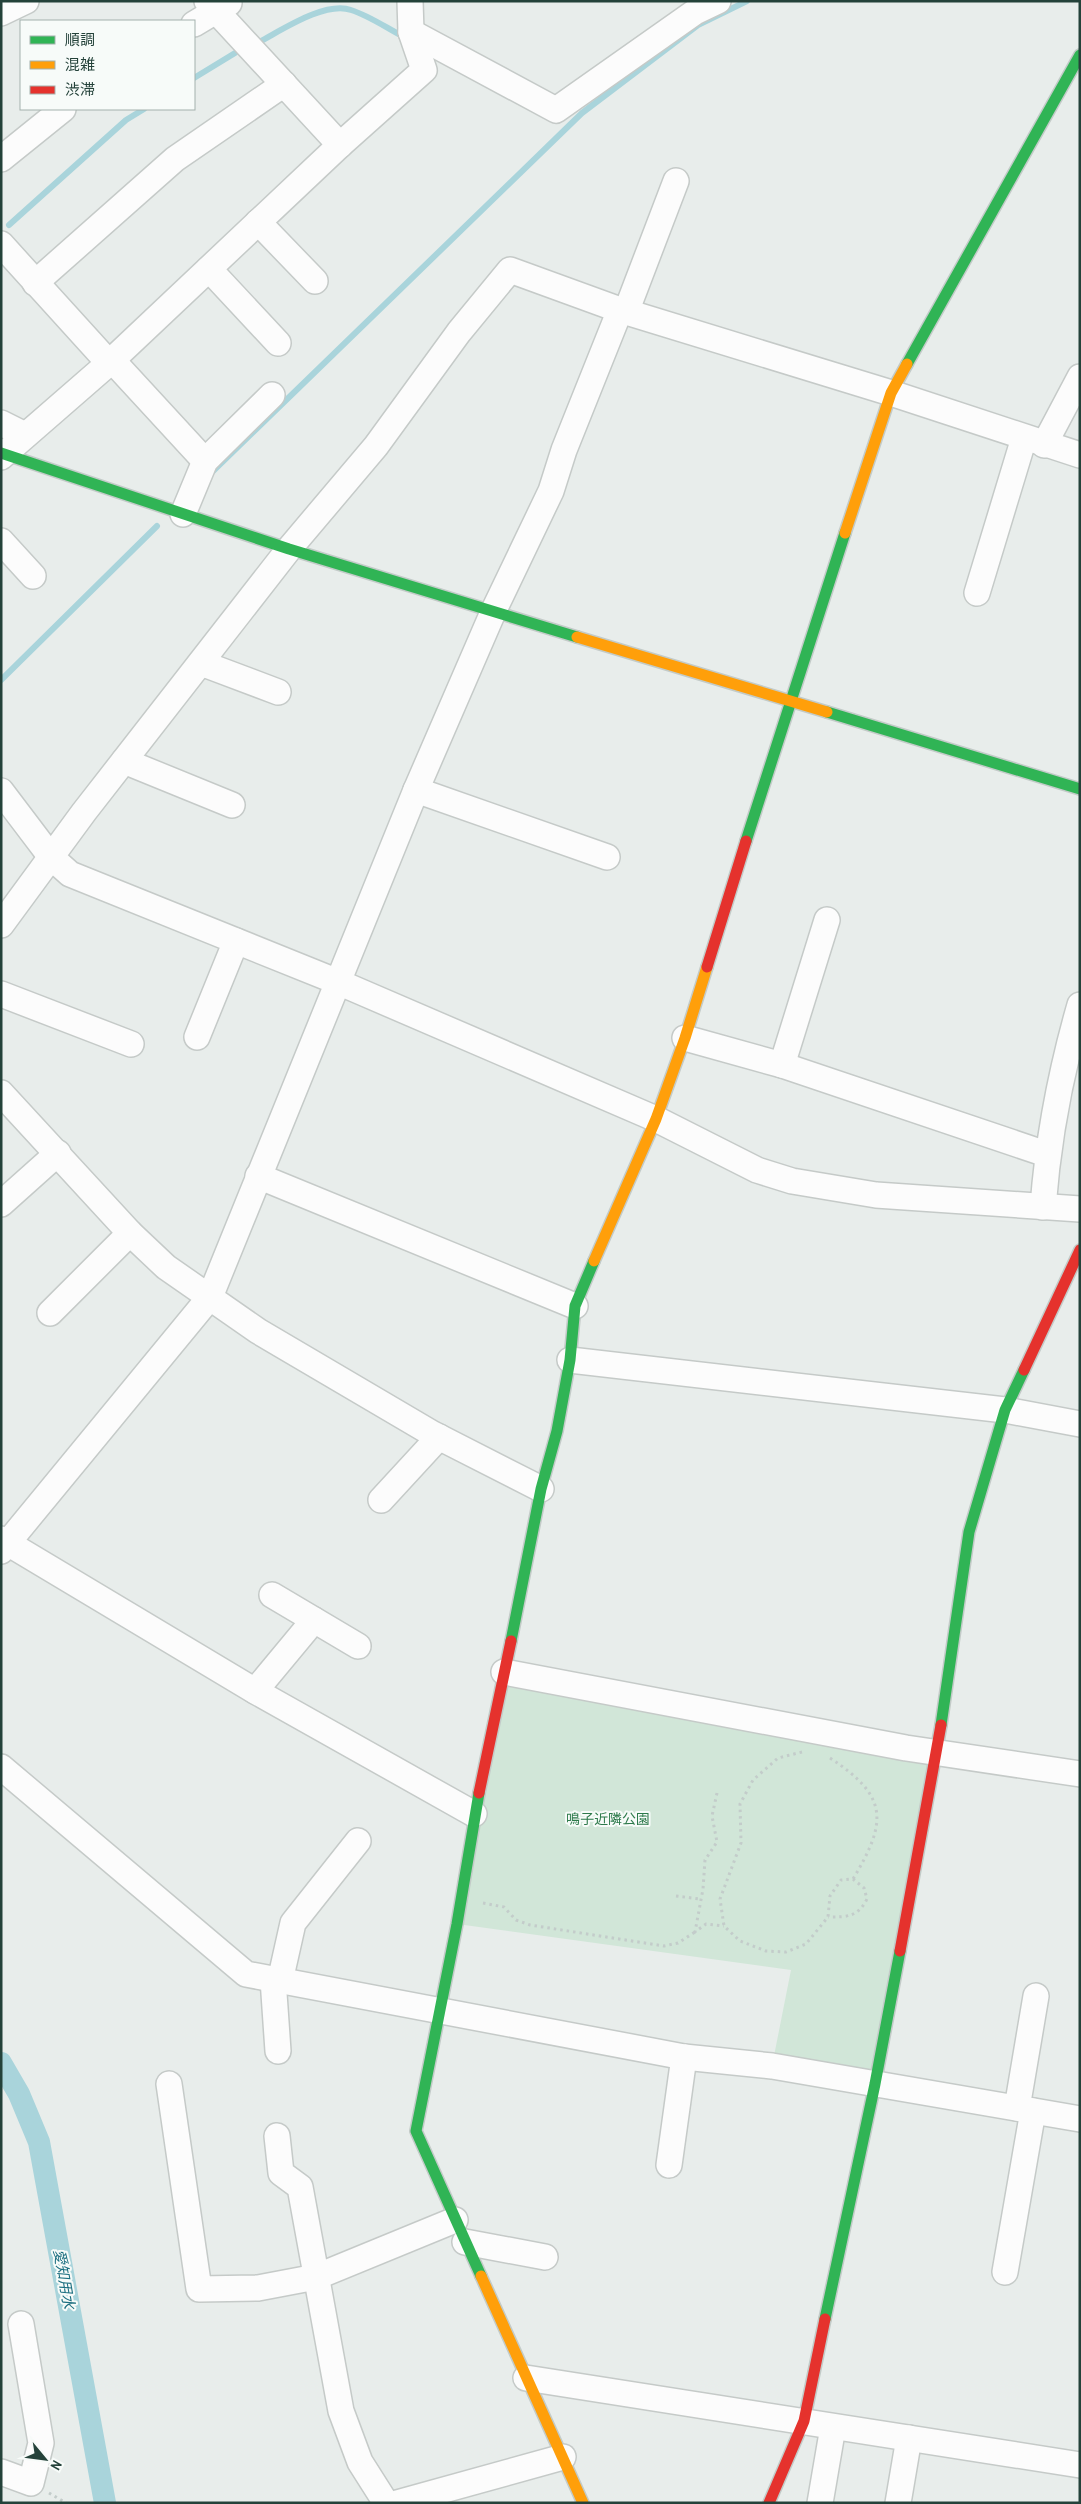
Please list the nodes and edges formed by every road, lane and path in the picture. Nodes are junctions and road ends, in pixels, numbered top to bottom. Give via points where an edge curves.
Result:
1 (26, 1) edge
2 (410, 1) edge
3 (718, 1) edge
4 (218, 4) edge
5 (1, 13) edge
6 (195, 23) edge
7 (411, 32) junction
8 (1080, 55) edge
9 (284, 84) junction
10 (62, 110) edge
11 (340, 145) junction
12 (1, 159) edge
13 (676, 181) dead end
14 (258, 222) junction
15 (1, 244) edge
16 (209, 269) junction
17 (315, 281) dead end
18 (35, 283) junction
19 (623, 311) junction
20 (278, 343) dead end
21 (110, 362) junction
22 (1080, 377) edge
23 (891, 393) junction
24 (272, 395) dead end
25 (1, 423) edge
26 (25, 435) junction
27 (1034, 441) junction
28 (2, 455) edge
29 (1080, 455) edge
30 (205, 461) junction
31 (183, 514) junction
32 (1, 541) edge
33 (289, 549) junction
34 (34, 576) dead end
35 (977, 593) dead end
36 (494, 610) junction
37 (202, 663) junction
38 (278, 692) dead end
39 (789, 701) junction
40 (124, 761) junction
41 (1080, 789) edge
42 (416, 790) junction
43 (1, 791) edge
44 (232, 805) dead end
45 (51, 857) junction
46 (607, 857) dead end
47 (827, 920) dead end
48 (1, 925) edge
49 (236, 942) junction
50 (338, 982) junction
51 (1, 994) edge
52 (1080, 1006) edge
53 (197, 1037) dead end
54 (685, 1038) junction
55 (131, 1044) dead end
56 (782, 1065) junction
57 (1, 1093) edge
58 (656, 1119) junction
59 (58, 1153) junction
60 (1046, 1154) junction
61 (258, 1176) junction
62 (1, 1204) edge
63 (1043, 1207) junction
64 (1080, 1209) edge
65 (130, 1234) junction
66 (1080, 1250) edge
67 (210, 1297) junction
68 (575, 1306) junction
69 (50, 1313) dead end
70 (570, 1360) junction
71 (1005, 1410) junction
72 (1080, 1424) edge
73 (439, 1437) junction
74 (541, 1489) junction
75 (381, 1500) dead end
76 (4, 1545) edge
77 (272, 1595) dead end
78 (314, 1620) junction
79 (358, 1646) dead end
80 (504, 1672) junction
81 (255, 1691) junction
82 (805, 1752) dead end
83 (937, 1754) junction
84 (821, 1756) dead end
85 (1, 1767) edge
86 (1080, 1774) edge
87 (718, 1793) dead end
88 (474, 1814) junction
89 (358, 1841) dead end
90 (853, 1878) junction
91 (676, 1896) dead end
92 (460, 1898) junction
93 (700, 1899) junction
94 (828, 1917) junction
95 (724, 1926) junction
96 (695, 1932) junction
97 (277, 1980) junction
98 (1036, 1996) dead end
99 (439, 2011) junction
100 (278, 2050) dead end
101 (684, 2057) junction
102 (169, 2084) dead end
103 (875, 2084) junction
104 (1025, 2109) junction
105 (1080, 2119) edge
106 (277, 2136) dead end
107 (669, 2165) dead end
108 (460, 2231) junction
109 (545, 2258) dead end
110 (1005, 2272) dead end
111 (316, 2277) junction
112 (21, 2324) dead end
113 (526, 2378) junction
114 (804, 2421) junction
115 (833, 2427) junction
116 (909, 2438) junction
117 (563, 2457) junction
118 (1080, 2465) edge
119 (1, 2472) edge
120 (386, 2503) edge
121 (397, 2503) edge
122 (583, 2503) edge
123 (769, 2503) edge
124 (820, 2503) edge
125 (898, 2503) edge

1 - 5 street
2 - 7 street
3 - 7 street via 695,12 556,110
4 - 6 street
4 - 9 street
7 - 11 street via 424,70
8 - 23 street
9 - 11 street
9 - 18 street via 175,159
10 - 12 street
11 - 14 street
13 - 19 street
14 - 16 street
14 - 17 street
15 - 18 street
16 - 20 street
16 - 21 street
18 - 21 street
19 - 23 street
19 - 33 street via 510,270 459,332 376,446
19 - 36 street via 564,450 551,491
21 - 26 street
21 - 30 street
22 - 27 street
23 - 27 street
23 - 39 street
24 - 30 street
25 - 26 street
26 - 28 street
27 - 29 street
27 - 35 street
28 - 31 street
30 - 31 street
31 - 33 street
32 - 34 street
33 - 36 street
33 - 37 street
36 - 39 street
36 - 42 street
37 - 38 street
37 - 40 street
39 - 41 street
39 - 54 street
40 - 44 street
40 - 45 street
42 - 46 street
42 - 50 street
43 - 45 street
45 - 48 street
45 - 49 street via 70,874
47 - 56 street
49 - 50 street
49 - 53 street
50 - 58 street
50 - 61 street
51 - 55 street
52 - 60 street via 1071,1034
54 - 56 street
54 - 58 street
56 - 60 street
57 - 59 street
58 - 63 street via 757,1170 792,1181 876,1195
58 - 68 street
59 - 62 street
59 - 65 street
60 - 63 street
61 - 67 street
61 - 68 street
63 - 64 street
65 - 67 street via 166,1267
65 - 69 street
66 - 71 street
67 - 73 street via 258,1330
67 - 76 street
68 - 70 street
70 - 71 street
70 - 74 street via 557,1431
71 - 72 street
71 - 83 street via 969,1532
73 - 74 street
73 - 75 street
74 - 80 street
76 - 81 street
77 - 78 street
78 - 79 street
78 - 81 street
80 - 83 street
80 - 88 street
81 - 88 street
82 - 95 path via 778,1758 753,1780 740,1804 741,1843 720,1899
83 - 86 street
83 - 103 street
84 - 90 path via 830,1758 854,1774 868,1788 877,1808 876,1829 869,1852
85 - 97 street via 246,1974
87 - 93 path via 712,1816 717,1842 705,1860
88 - 92 street
89 - 97 street via 293,1923
90 - 94 path via 841,1880 830,1896
90 - 94 path via 864,1888 867,1899 862,1909 854,1915
91 - 93 path
92 - 96 path via 504,1907 516,1920 530,1926 654,1945 678,1943
92 - 99 street
93 - 96 path
94 - 95 path via 806,1944 786,1952 766,1951 740,1940
95 - 96 path via 706,1924
97 - 99 street
97 - 100 street
98 - 104 street
99 - 101 street
99 - 108 street via 416,2131
101 - 103 street via 772,2066
101 - 107 street
102 - 111 street via 199,2289 258,2288
103 - 104 street
103 - 114 street
104 - 105 street
104 - 110 street
106 - 111 street via 282,2174 300,2186
108 - 109 street
108 - 111 street
108 - 113 street
111 - 120 street via 341,2410 360,2462
112 - 119 street via 41,2443 31,2483
113 - 114 street
113 - 117 street
114 - 115 street
114 - 123 street
115 - 116 street
115 - 124 street
116 - 118 street
116 - 125 street
117 - 121 street
117 - 122 street

